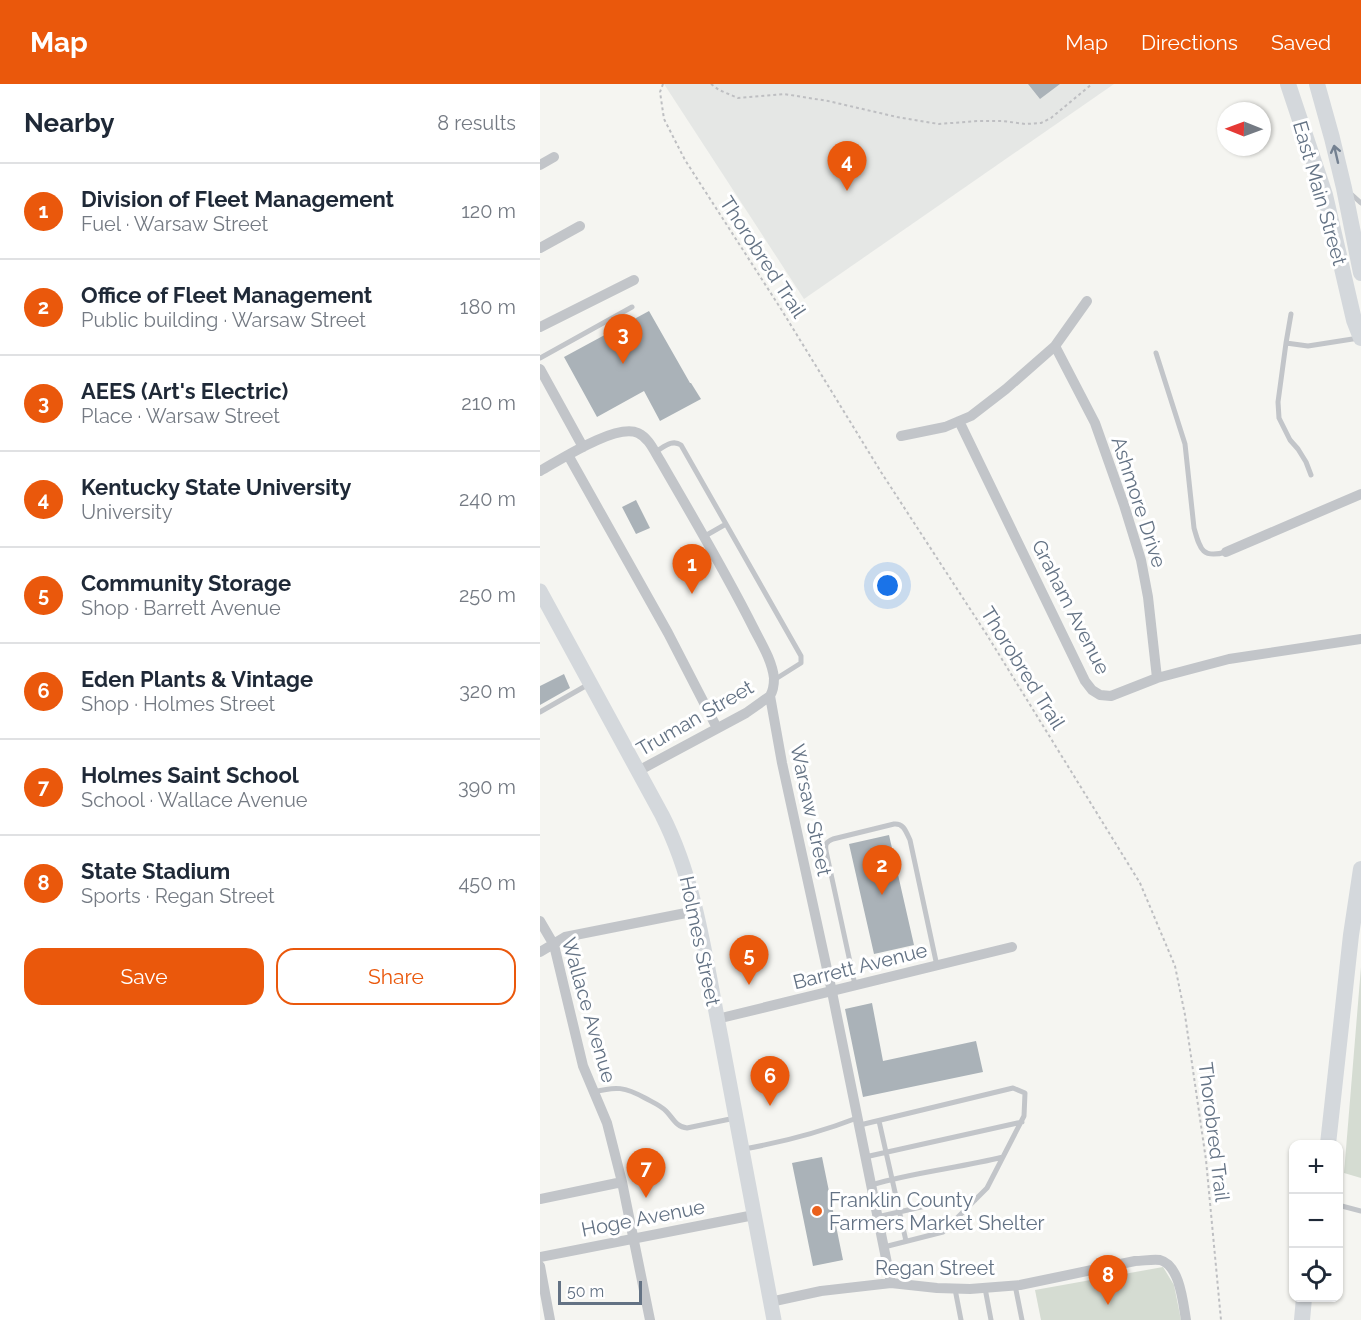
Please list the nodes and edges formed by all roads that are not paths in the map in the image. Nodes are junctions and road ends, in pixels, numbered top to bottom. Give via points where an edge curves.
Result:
1 (1288, 84) edge
2 (1317, 84) edge
3 (554, 157) dead end
4 (540, 165) edge
5 (1344, 188) junction
6 (1361, 203) edge
7 (580, 226) dead end
8 (540, 248) edge
9 (1360, 261) edge
10 (634, 280) dead end
11 (1087, 301) dead end
12 (632, 307) dead end
13 (1291, 314) dead end
14 (540, 327) edge
15 (1361, 338) edge
16 (1286, 343) junction
17 (1055, 346) junction
18 (1156, 353) dead end
19 (540, 358) edge
20 (540, 369) edge
21 (958, 421) junction
22 (901, 436) dead end
23 (583, 447) junction
24 (655, 453) junction
25 (568, 455) junction
26 (540, 471) edge
27 (1311, 475) dead end
28 (1361, 494) edge
29 (726, 524) junction
30 (703, 537) junction
31 (1226, 552) joint
32 (540, 591) edge
33 (1361, 639) edge
34 (1157, 678) junction
35 (774, 680) junction
36 (590, 683) junction
37 (770, 696) junction
38 (540, 712) edge
39 (717, 728) junction
40 (638, 771) junction
41 (1361, 869) edge
42 (696, 911) junction
43 (540, 921) edge
44 (554, 945) junction
45 (1012, 947) dead end
46 (540, 952) edge
47 (937, 966) junction
48 (855, 986) junction
49 (832, 992) junction
50 (717, 1019) junction
51 (594, 1092) junction
52 (736, 1118) junction
53 (879, 1121) junction
54 (858, 1122) junction
55 (1022, 1122) junction
56 (1328, 1140) edge
57 (742, 1149) junction
58 (886, 1152) junction
59 (865, 1157) junction
60 (1003, 1157) junction
61 (892, 1179) junction
62 (622, 1182) junction
63 (871, 1185) junction
64 (540, 1199) edge
65 (975, 1200) junction
66 (1343, 1206) edge
67 (899, 1211) junction
68 (1361, 1211) edge
69 (754, 1215) junction
70 (877, 1217) junction
71 (633, 1239) junction
72 (906, 1242) junction
73 (884, 1247) junction
74 (540, 1257) edge
75 (540, 1266) edge
76 (891, 1283) junction
77 (1015, 1285) junction
78 (985, 1288) junction
79 (955, 1289) junction
80 (770, 1302) junction
81 (1304, 1302) edge
82 (550, 1320) edge
83 (650, 1320) edge
84 (774, 1320) edge
85 (961, 1320) edge
86 (991, 1320) edge
87 (1022, 1320) edge
88 (1186, 1320) edge
89 (1302, 1320) edge

1 - 15 main road, East Main Street via 1325,195
5 -> 2 main road, East Main Street
3 - 4 street
5 - 6 lane
5 - 9 main road, East Main Street
7 - 8 street
10 - 14 street
11 - 17 street
12 - 19 lane
13 - 16 lane
15 - 16 lane via 1308,346
16 - 27 lane via 1278,402 1280,418
17 - 21 street via 1006,389 971,416
17 - 34 street, Ashmore Drive via 1095,423 1141,560
18 - 31 lane via 1185,444 1197,539 1208,554
20 - 23 street
21 - 22 street
21 - 34 street, Graham Avenue via 1084,681 1100,695 1112,696
23 - 24 street via 611,434 632,431 647,440
23 - 25 street
24 - 29 lane via 672,442 681,445
24 - 30 street
25 - 26 street
25 - 39 street
28 - 31 street
29 - 30 lane
29 - 35 lane via 801,656 801,663
30 - 35 street via 758,637
32 - 36 main road, Holmes Street
33 - 34 street, Graham Avenue via 1229,659
35 - 37 street, Warsaw Street
36 - 38 lane
36 - 40 main road, Holmes Street
37 - 39 street, Truman Street
37 - 49 street, Warsaw Street
39 - 40 street, Truman Street
40 - 42 main road, Holmes Street via 678,849
41 - 56 main road
42 - 44 street via 565,937
42 - 50 main road, Holmes Street
43 - 44 street, Wallace Avenue
44 - 46 street
44 - 51 street, Wallace Avenue via 583,1066
45 - 47 street, Barrett Avenue
47 - 48 street, Barrett Avenue
47 - 48 lane via 905,828 898,823 832,839 825,845
48 - 49 street, Barrett Avenue
49 - 50 street, Barrett Avenue
49 - 54 street, Warsaw Street
50 - 52 main road, Holmes Street
51 - 52 lane via 610,1087 630,1089 662,1107 681,1128
51 - 62 street, Wallace Avenue via 607,1123
52 - 57 main road, Holmes Street
53 - 54 lane
53 - 55 lane via 1013,1088 1025,1094
53 - 58 lane
54 - 57 lane
54 - 59 street, Warsaw Street
55 - 58 lane
55 - 60 lane
57 - 69 main road, Holmes Street
58 - 59 lane
58 - 61 lane
59 - 63 street, Warsaw Street
60 - 61 lane
60 - 65 lane via 987,1188
61 - 63 lane
61 - 67 lane
62 - 64 street
62 - 71 street, Wallace Avenue
63 - 70 street, Warsaw Street
65 - 67 lane
65 - 72 lane via 943,1232
66 - 68 lane
67 - 70 lane
67 - 72 lane
69 - 71 street, Hoge Avenue
69 - 80 main road, Holmes Street
70 - 73 street, Warsaw Street
71 - 74 street, Hoge Avenue
71 - 83 street, Wallace Avenue
72 - 73 lane
73 - 76 street, Warsaw Street
75 - 82 street
76 - 79 street, Regan Street
76 - 80 street, Regan Street via 832,1289
77 - 78 street, Regan Street
77 - 87 lane
77 - 88 street, Regan Street via 1135,1261 1160,1261 1169,1265 1179,1284
78 - 79 street, Regan Street
78 - 86 lane
79 - 85 lane
80 - 84 main road, Holmes Street
81 - 89 main road

